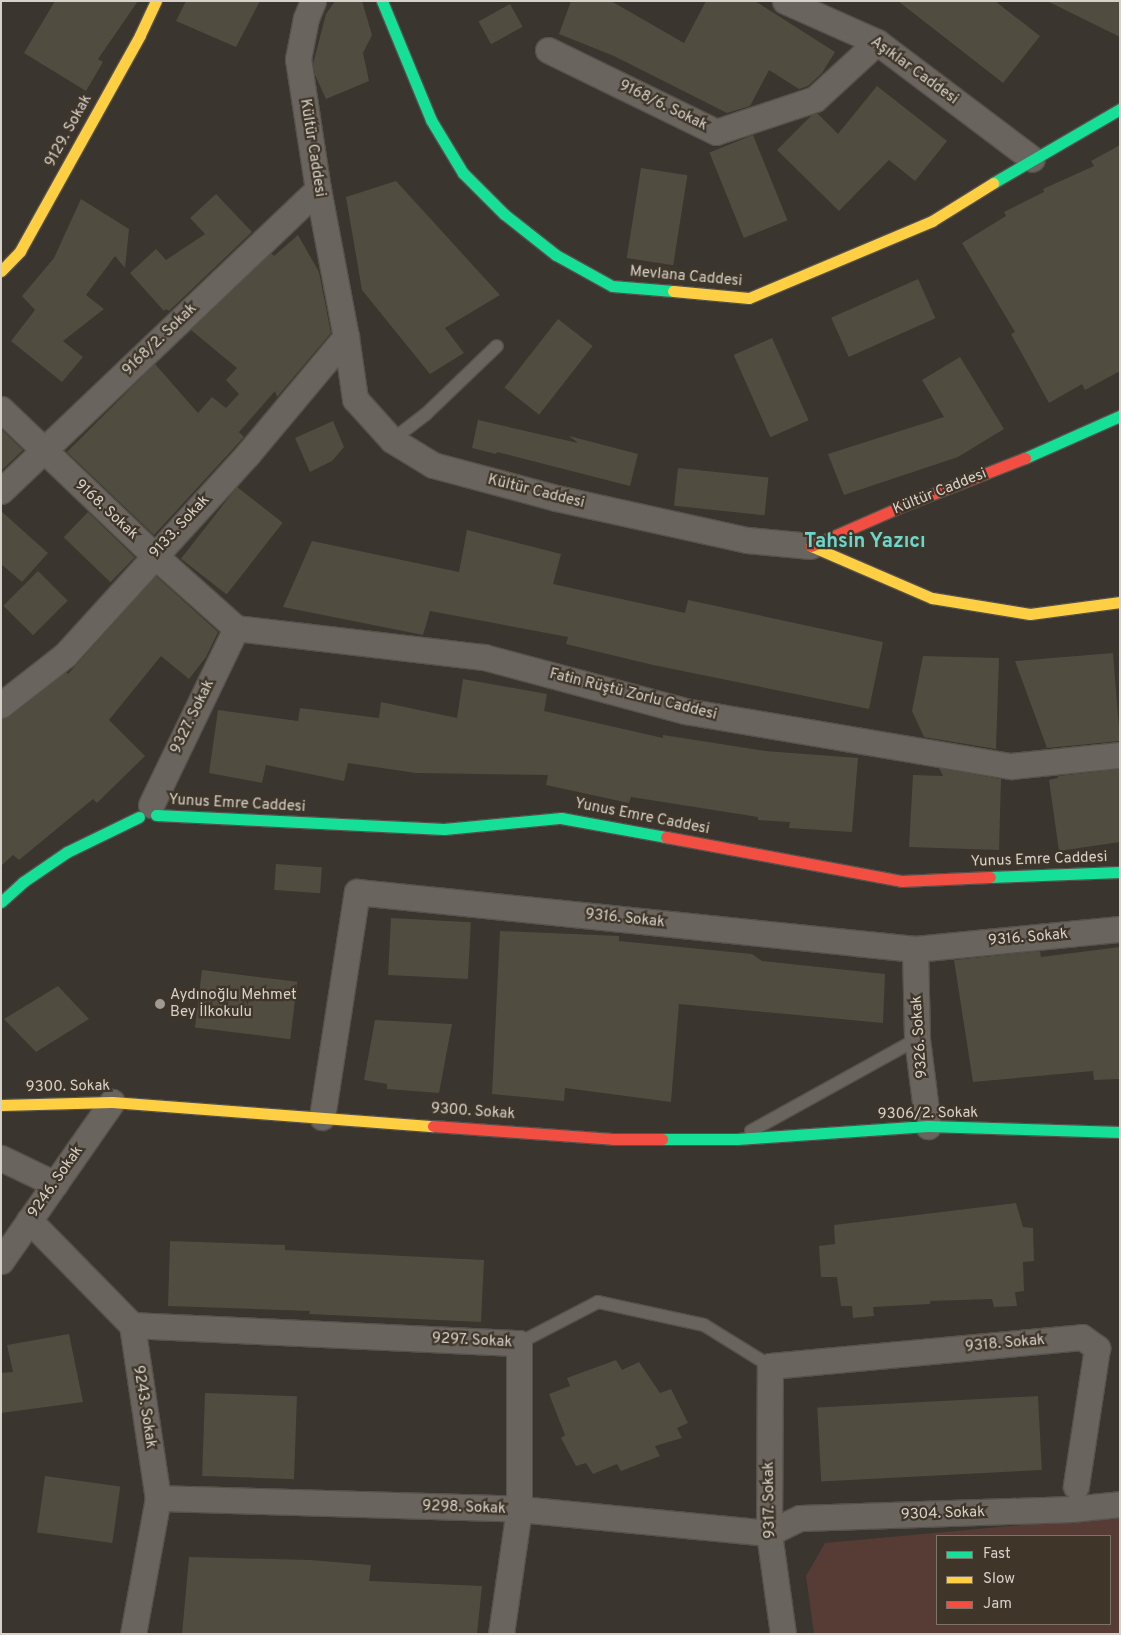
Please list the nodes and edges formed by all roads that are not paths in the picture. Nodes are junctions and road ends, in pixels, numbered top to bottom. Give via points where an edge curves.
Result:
1 (156, 1) edge
2 (314, 1) edge
3 (382, 1) edge
4 (785, 1) edge
5 (878, 42) junction
6 (548, 50) dead end
7 (1120, 109) edge
8 (1032, 159) junction
9 (318, 189) junction
10 (1, 271) edge
11 (346, 337) junction
12 (497, 346) dead end
13 (1, 409) edge
14 (1120, 416) edge
15 (392, 440) junction
16 (43, 450) junction
17 (1, 491) edge
18 (811, 546) junction
19 (154, 555) junction
20 (1120, 602) edge
21 (236, 628) junction
22 (1, 705) edge
23 (1120, 755) edge
24 (148, 812) junction
25 (1120, 872) edge
26 (1, 902) edge
27 (1120, 929) edge
28 (915, 949) junction
29 (917, 1039) junction
30 (112, 1102) junction
31 (1, 1105) edge
32 (322, 1117) junction
33 (928, 1126) junction
34 (1120, 1132) edge
35 (737, 1139) junction
36 (1, 1158) edge
37 (55, 1184) junction
38 (29, 1220) junction
39 (1, 1261) edge
40 (132, 1324) junction
41 (519, 1343) junction
42 (770, 1366) junction
43 (1076, 1486) dead end
44 (158, 1498) junction
45 (1120, 1504) edge
46 (519, 1509) junction
47 (768, 1533) junction
48 (133, 1634) edge
49 (501, 1634) edge
50 (783, 1634) edge

1 - 10 street, 9129. Sokak via 20,250
2 - 9 street, Kültür Caddesi via 306,18 298,58
3 - 8 street, Mevlana Caddesi via 431,120 463,173 504,214 556,255 612,286 749,298 932,221
4 - 5 street, Aşıklar Caddesi
5 - 6 street, 9168/6. Sokak via 815,98 716,132
5 - 8 street, Aşıklar Caddesi
7 - 8 street, Mevlana Caddesi
9 - 11 street, Kültür Caddesi
9 - 16 street, 9168/2. Sokak
11 - 15 street, Kültür Caddesi via 355,399
11 - 19 street, 9133. Sokak via 248,454
12 - 15 lane via 426,414
13 - 16 street, 9168. Sokak
14 - 18 street, Kültür Caddesi via 1060,444
15 - 18 street, Kültür Caddesi via 433,465 556,498 747,540
16 - 17 street, 9168/2. Sokak
16 - 19 street, 9168. Sokak
18 - 20 street via 932,598 1030,614
19 - 21 street, 9168. Sokak
19 - 22 street, 9133. Sokak via 65,655
21 - 23 street, Fatin Rüştü Zorlu Caddesi via 484,656 685,711 1011,766
21 - 24 street, 9327. Sokak
24 - 25 street, Yunus Emre Caddesi via 444,829 561,818 901,881
24 - 26 street, Yunus Emre Caddesi via 67,852 23,882
27 - 28 street, 9316. Sokak
28 - 29 street, 9326. Sokak
28 - 32 street, 9316. Sokak via 357,892
29 - 33 street, 9326. Sokak
29 - 35 lane, 9300. Sokak
30 - 31 street, 9300. Sokak
30 - 32 street, 9300. Sokak
30 - 37 street, 9246. Sokak
32 - 35 street, 9300. Sokak via 613,1139
33 - 34 street, 9306/2. Sokak
33 - 35 street, 9306/2. Sokak
36 - 37 street
37 - 38 street, 9246. Sokak
38 - 39 street, 9246. Sokak
38 - 40 street
40 - 41 street, 9297. Sokak
40 - 44 street, 9243. Sokak
41 - 42 lane via 598,1302 704,1324
41 - 46 street, 9297. Sokak
42 - 43 street, 9318. Sokak via 1082,1337 1097,1348
42 - 47 street, 9317. Sokak
44 - 46 street, 9298. Sokak
44 - 48 street, 9243. Sokak
45 - 47 street, 9304. Sokak via 1072,1509 800,1518
46 - 47 street, 9298. Sokak
46 - 49 street, 9297. Sokak
47 - 50 street, 9317. Sokak

